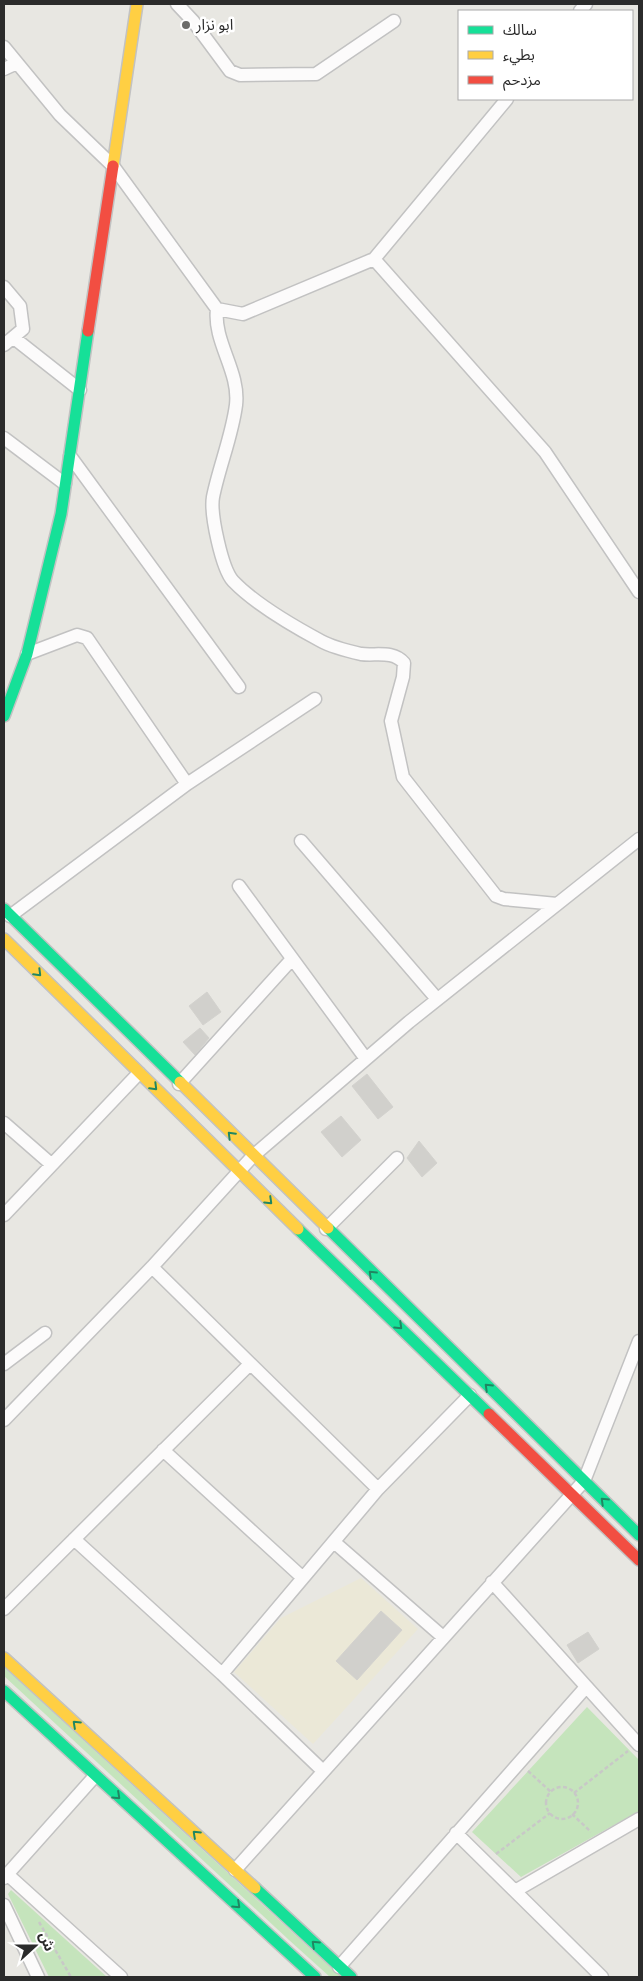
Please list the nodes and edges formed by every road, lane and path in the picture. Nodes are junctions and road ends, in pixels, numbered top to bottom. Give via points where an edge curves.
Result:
1 (138, 4) edge
2 (177, 4) edge
3 (394, 21) dead end
4 (4, 47) edge
5 (17, 63) junction
6 (4, 69) edge
7 (506, 100) edge
8 (113, 166) junction
9 (374, 258) junction
10 (4, 287) edge
11 (217, 309) junction
12 (9, 341) edge
13 (80, 390) junction
14 (4, 438) edge
15 (70, 456) junction
16 (65, 484) junction
17 (639, 592) edge
18 (27, 654) junction
19 (239, 687) dead end
20 (315, 699) dead end
21 (7, 701) edge
22 (4, 716) edge
23 (188, 784) junction
24 (639, 839) edge
25 (301, 841) dead end
26 (239, 886) dead end
27 (557, 904) junction
28 (7, 913) edge
29 (4, 939) edge
30 (292, 959) junction
31 (437, 1000) junction
32 (366, 1059) junction
33 (139, 1073) junction
34 (179, 1084) junction
35 (4, 1123) edge
36 (252, 1156) junction
37 (397, 1158) dead end
38 (51, 1164) junction
39 (240, 1173) junction
40 (4, 1215) edge
41 (326, 1229) junction
42 (152, 1267) junction
43 (45, 1334) dead end
44 (639, 1341) edge
45 (4, 1364) edge
46 (250, 1364) junction
47 (470, 1395) junction
48 (4, 1420) edge
49 (163, 1450) junction
50 (584, 1481) junction
51 (378, 1489) junction
52 (571, 1494) junction
53 (639, 1535) edge
54 (74, 1539) junction
55 (334, 1542) junction
56 (639, 1560) edge
57 (303, 1578) junction
58 (492, 1582) junction
59 (4, 1609) edge
60 (443, 1637) junction
61 (4, 1658) edge
62 (222, 1674) junction
63 (586, 1687) junction
64 (4, 1691) edge
65 (634, 1748) edge
66 (323, 1771) junction
67 (528, 1771) dead end
68 (96, 1776) junction
69 (551, 1792) junction
70 (574, 1793) junction
71 (550, 1814) junction
72 (572, 1814) junction
73 (639, 1819) edge
74 (456, 1834) junction
75 (595, 1836) dead end
76 (496, 1854) dead end
77 (235, 1870) junction
78 (5, 1876) edge
79 (515, 1891) junction
80 (4, 1905) edge
81 (35, 1915) dead end
82 (340, 1967) junction
83 (38, 1977) edge
84 (71, 1977) edge
85 (121, 1977) edge
86 (315, 1977) edge
87 (351, 1977) edge
88 (602, 1977) edge

1 - 8 street
2 - 3 street via 230,71 240,75 316,74
4 - 5 street
5 - 6 street
5 - 8 street via 60,115
7 - 9 street
8 - 11 street
8 - 13 street
9 - 11 street via 243,314
9 - 17 street via 545,452
10 - 12 street via 20,306 22,329
11 - 27 street via 215,322 233,373 236,404 213,500 215,532 228,572 233,580 274,613 323,643 360,654 387,654 404,663 391,721 403,777 496,896
12 - 13 street
13 - 15 street
14 - 16 street
15 - 16 street
15 - 19 street
16 - 18 street via 61,514
18 - 21 street
18 - 23 street via 77,635 87,638
20 - 23 street
21 - 22 street
23 - 28 street
24 - 27 street
25 - 31 street
26 - 30 street
27 - 31 street
28 - 34 street
29 -> 33 street
30 - 32 street
30 - 34 street
31 - 32 street
32 - 36 street
33 - 38 street
33 -> 39 street
36 -> 34 street
35 - 38 street
36 - 39 street
36 - 41 street
37 - 41 street
38 - 40 street
39 - 42 street
39 -> 47 street
50 -> 41 street
42 - 46 street
42 - 48 street
43 - 45 street
44 - 50 street
46 - 49 street
46 - 51 street
47 - 51 street
47 - 52 street
49 - 54 street
49 - 57 street
50 - 52 street
53 -> 50 street
51 - 55 street
52 - 56 street
52 - 58 street
54 - 59 street
54 - 62 street
55 - 57 street
55 - 60 street
57 - 62 street
58 - 60 street
58 - 63 street
60 - 66 street
77 -> 61 street
62 - 66 street
63 - 65 street
63 - 74 street
64 - 68 street
65 - 70 path
66 - 77 street
67 - 69 path
68 - 78 street
68 -> 86 street
69 - 70 path via 561,1787
69 - 71 path via 546,1804
70 - 72 path via 578,1803
71 - 72 path via 560,1818
71 - 76 path
72 - 75 path
73 - 79 street
74 - 79 street
74 - 82 street
82 -> 77 street
78 - 85 street
79 - 88 street
80 - 83 street
81 - 84 path
82 - 87 street

